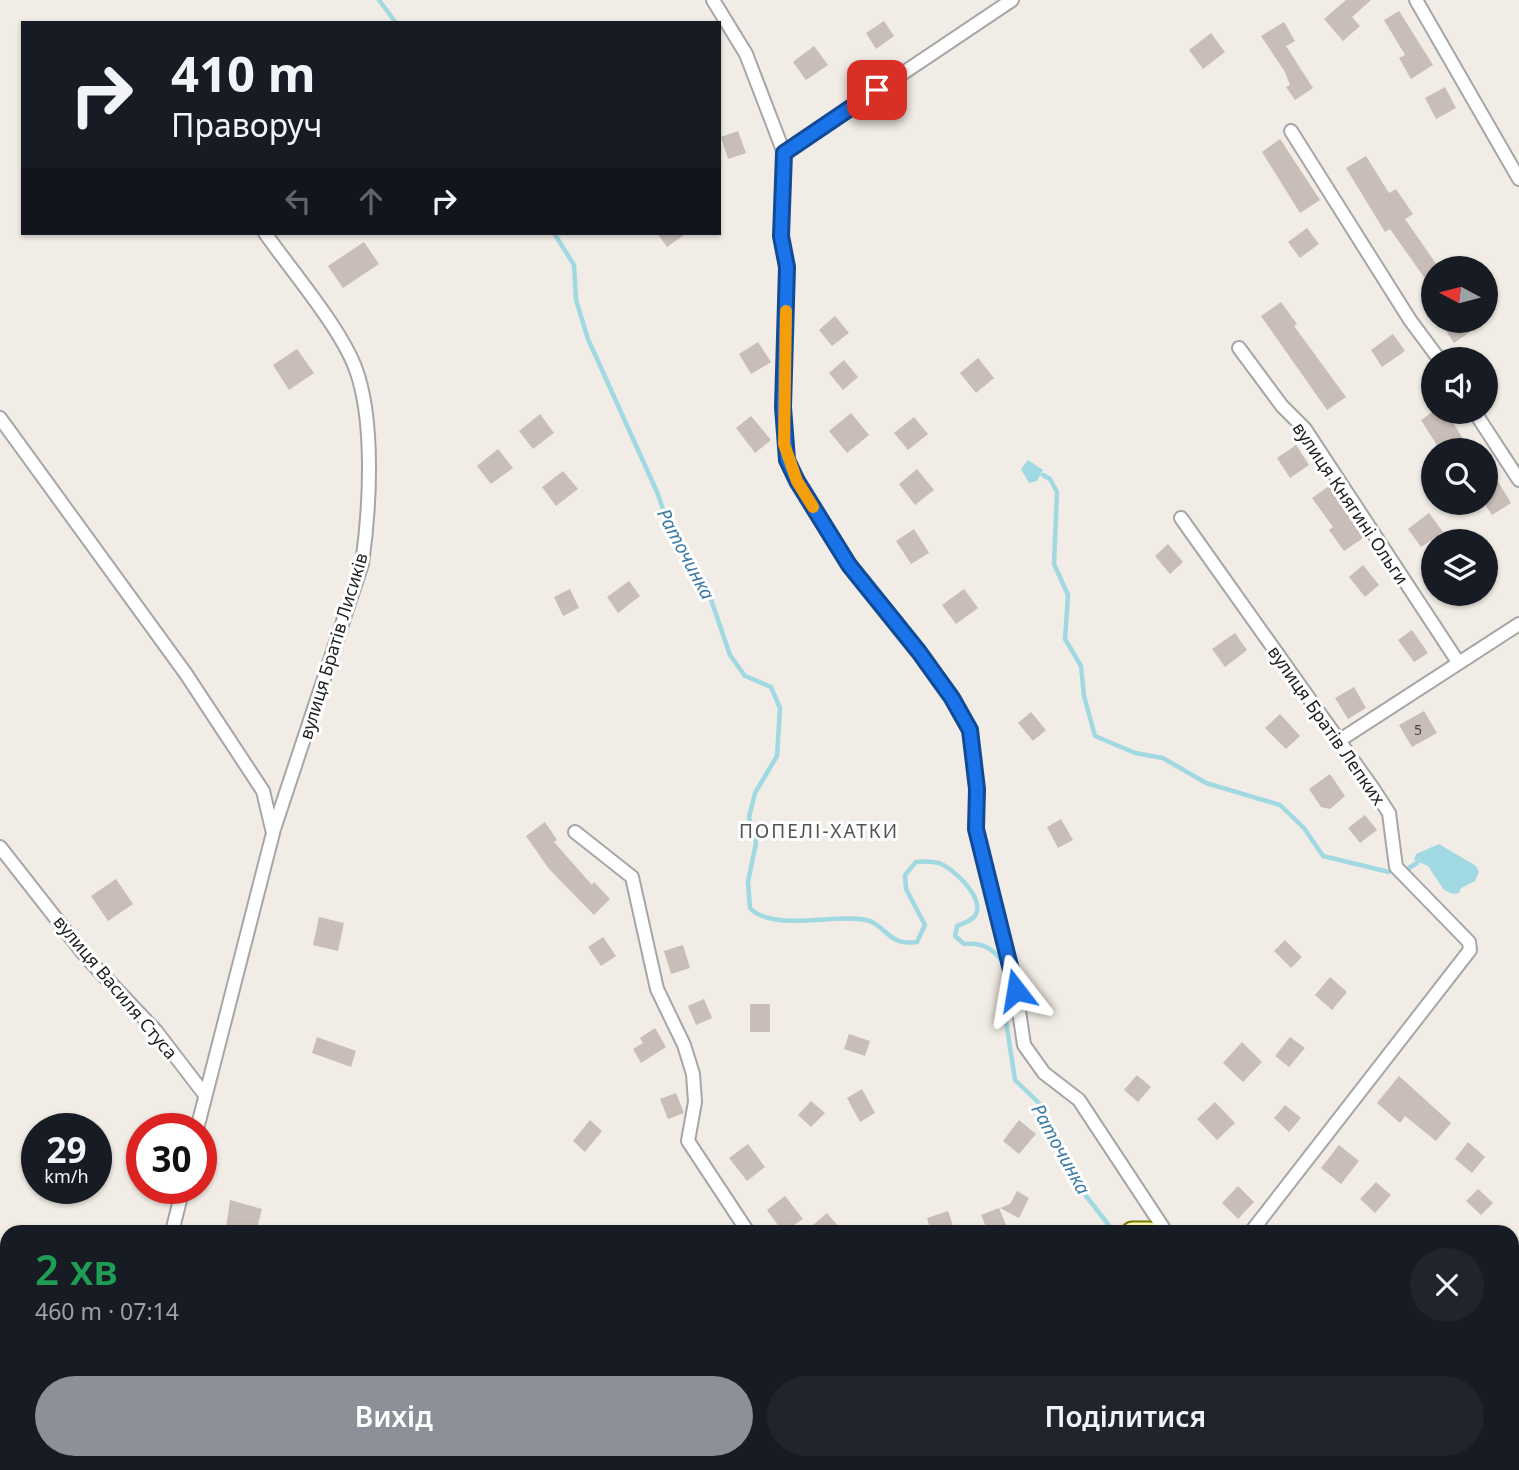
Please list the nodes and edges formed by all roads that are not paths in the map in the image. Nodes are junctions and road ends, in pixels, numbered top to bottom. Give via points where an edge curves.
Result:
1 (713, 0) edge
2 (1012, 0) edge
3 (1416, 0) edge
4 (1291, 131) dead end
5 (784, 153) junction
6 (1519, 179) edge
7 (265, 235) edge
8 (1430, 347) edge
9 (1238, 348) dead end
10 (0, 418) edge
11 (1482, 424) edge
12 (1519, 480) edge
13 (1181, 518) dead end
14 (1519, 624) edge
15 (1458, 662) junction
16 (1340, 740) junction
17 (575, 832) dead end
18 (273, 833) junction
19 (0, 847) edge
20 (205, 1095) junction
21 (201, 1113) edge
22 (179, 1204) edge
23 (174, 1225) edge
24 (743, 1225) edge
25 (1161, 1225) edge
26 (1256, 1225) edge

1 - 5 street via 746,54
2 - 5 street
3 - 6 street
4 - 8 street
5 - 25 street via 781,236 787,267 783,407 787,460 849,565 919,652 970,730 976,829 1016,990 1024,1045 1044,1073 1079,1100
7 - 18 street, вулиця Братів Лисиків via 346,348 366,405 367,527 362,564
9 - 15 street, вулиця Княгині Ольги via 1304,429
10 - 18 street, вулиця Братів Лисиків via 186,674 263,791
11 - 12 street
13 - 16 street, вулиця Братів Лепких
14 - 15 street
15 - 16 street
16 - 26 street, вулиця Братів Лепких via 1388,813 1396,867 1469,942 1470,950
17 - 24 street via 632,877 657,989 693,1074 695,1102 688,1141
18 - 20 street, вулиця Братів Лисиків
19 - 20 street, вулиця Василя Стуса via 87,958 156,1031
20 - 21 street, вулиця Братів Лисиків
22 - 23 street

